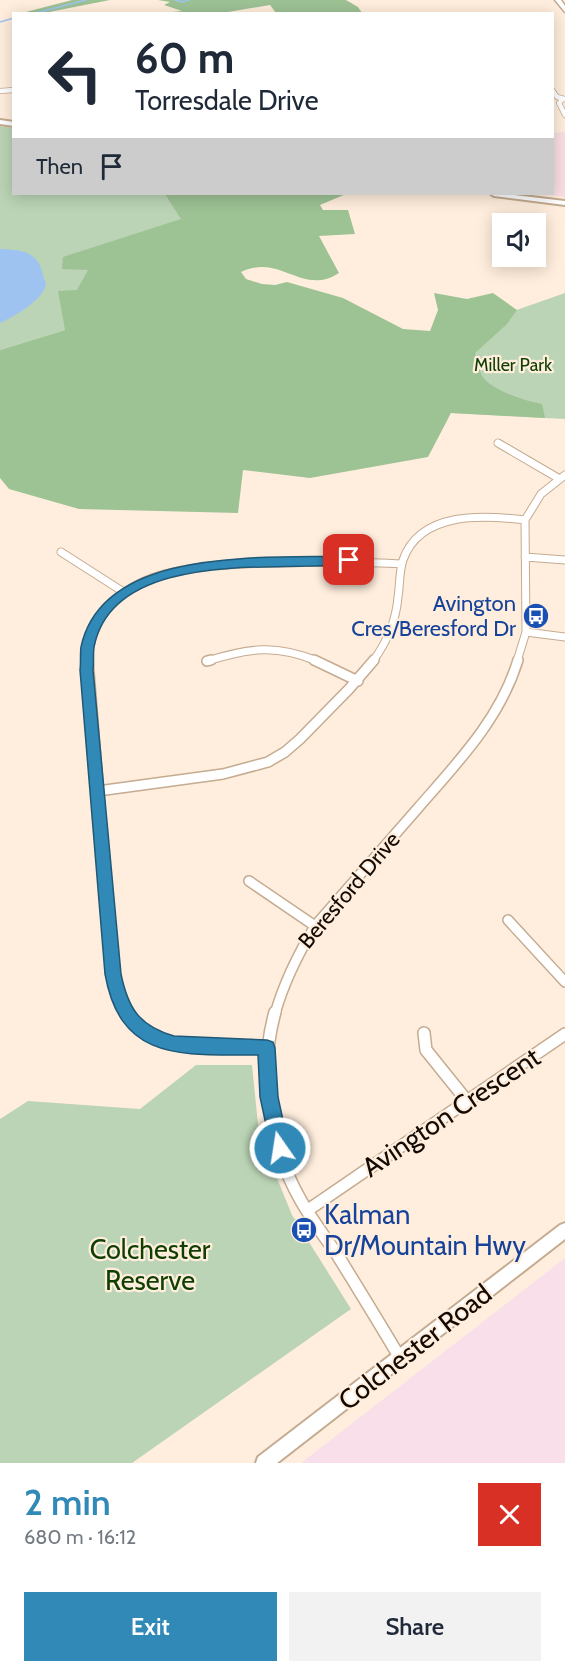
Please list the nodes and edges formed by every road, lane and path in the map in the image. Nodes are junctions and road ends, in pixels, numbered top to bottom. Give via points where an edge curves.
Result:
1 (558, 0) edge
2 (565, 10) edge
3 (564, 99) edge
4 (565, 115) edge
5 (502, 195) edge
6 (565, 203) edge
7 (498, 443) dead end
8 (562, 477) edge
9 (525, 520) junction
10 (61, 552) dead end
11 (525, 557) junction
12 (565, 560) edge
13 (402, 564) junction
14 (125, 593) junction
15 (526, 633) junction
16 (565, 637) edge
17 (207, 661) dead end
18 (358, 681) junction
19 (98, 791) junction
20 (249, 881) dead end
21 (508, 920) dead end
22 (315, 926) junction
23 (565, 982) edge
24 (424, 1033) dead end
25 (565, 1034) edge
26 (267, 1048) junction
27 (467, 1101) junction
28 (308, 1210) junction
29 (565, 1230) edge
30 (400, 1358) junction
31 (264, 1463) edge

1 - 2 main road
3 - 4 street via 559,103
5 - 6 main road
7 - 8 street
8 - 9 street via 532,504
9 - 11 street, Beresford Drive
9 - 13 street via 485,516 444,523 419,536
10 - 14 street
11 - 12 street
11 - 15 street, Beresford Drive
13 - 14 street via 349,560 196,566 151,579
13 - 18 street via 399,605 391,630
14 - 19 street via 98,621 88,647
15 - 16 street
15 - 22 street, Beresford Drive via 511,683 483,730
17 - 18 street via 240,650 271,647 307,657
18 - 19 street via 296,743 269,761 236,772
19 - 26 street via 115,986 126,1014 144,1032 174,1044
20 - 22 street
21 - 23 street
22 - 26 street, Beresford Drive via 281,987
24 - 27 street via 426,1050
25 - 27 street, Avington Crescent
26 - 28 street, Beresford Drive via 269,1097 277,1137 296,1191
27 - 28 street, Avington Crescent
28 - 30 street, Beresford Drive
29 - 30 main road, Colchester Road
30 - 31 main road, Colchester Road

